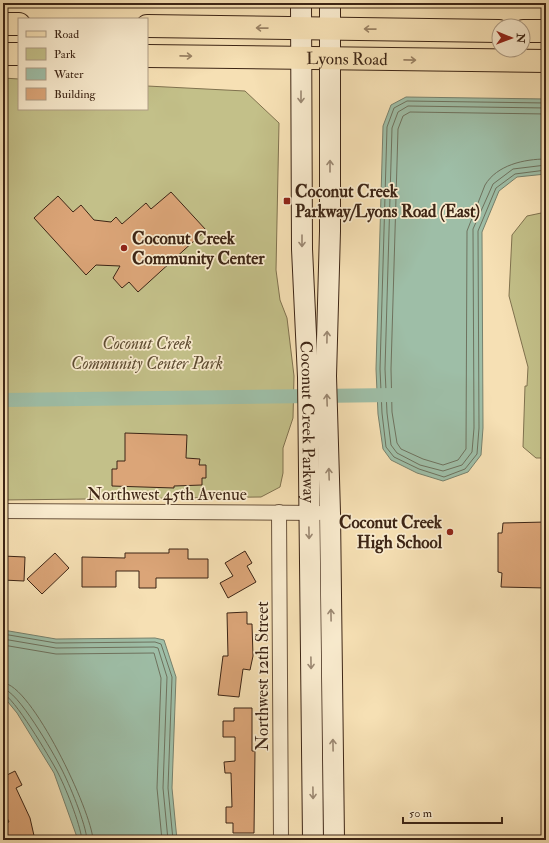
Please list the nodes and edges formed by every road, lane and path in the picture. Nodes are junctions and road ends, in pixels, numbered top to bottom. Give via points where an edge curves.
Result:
1 (301, 3) edge
2 (330, 3) edge
3 (3, 24) edge
4 (18, 24) edge
5 (148, 26) edge
6 (301, 28) junction
7 (330, 28) junction
8 (491, 31) edge
9 (531, 31) edge
10 (546, 31) edge
11 (3, 54) edge
12 (18, 54) edge
13 (148, 56) edge
14 (301, 58) junction
15 (329, 58) junction
16 (546, 61) edge
17 (317, 377) junction
18 (3, 511) edge
19 (279, 512) junction
20 (309, 513) junction
21 (330, 513) junction
22 (281, 840) edge
23 (314, 840) edge
24 (334, 840) edge

1 - 6 main road, Coconut Creek Parkway
2 - 7 main road, Coconut Creek Parkway
3 - 4 main road
6 -> 5 main road, Lyons Road
6 - 7 main road, Lyons Road
6 - 14 main road, Coconut Creek Parkway
8 -> 7 main road, Lyons Road
7 - 15 main road, Coconut Creek Parkway
9 - 10 main road
11 - 12 main road
13 -> 14 main road, Lyons Road
14 - 15 main road, Lyons Road
14 -> 17 main road, Coconut Creek Parkway via 302,249
15 -> 16 main road, Lyons Road
17 -> 15 main road, Coconut Creek Parkway via 330,231
17 - 20 main road, Coconut Creek Parkway via 308,424
21 -> 17 main road, Coconut Creek Parkway via 328,423
18 - 19 street, Northwest 45th Avenue
19 - 20 street, Northwest 45th Avenue
19 - 22 street, Northwest 12th Street
20 - 21 street, Northwest 45th Avenue
20 -> 23 main road, Coconut Creek Parkway
24 -> 21 main road, Coconut Creek Parkway

